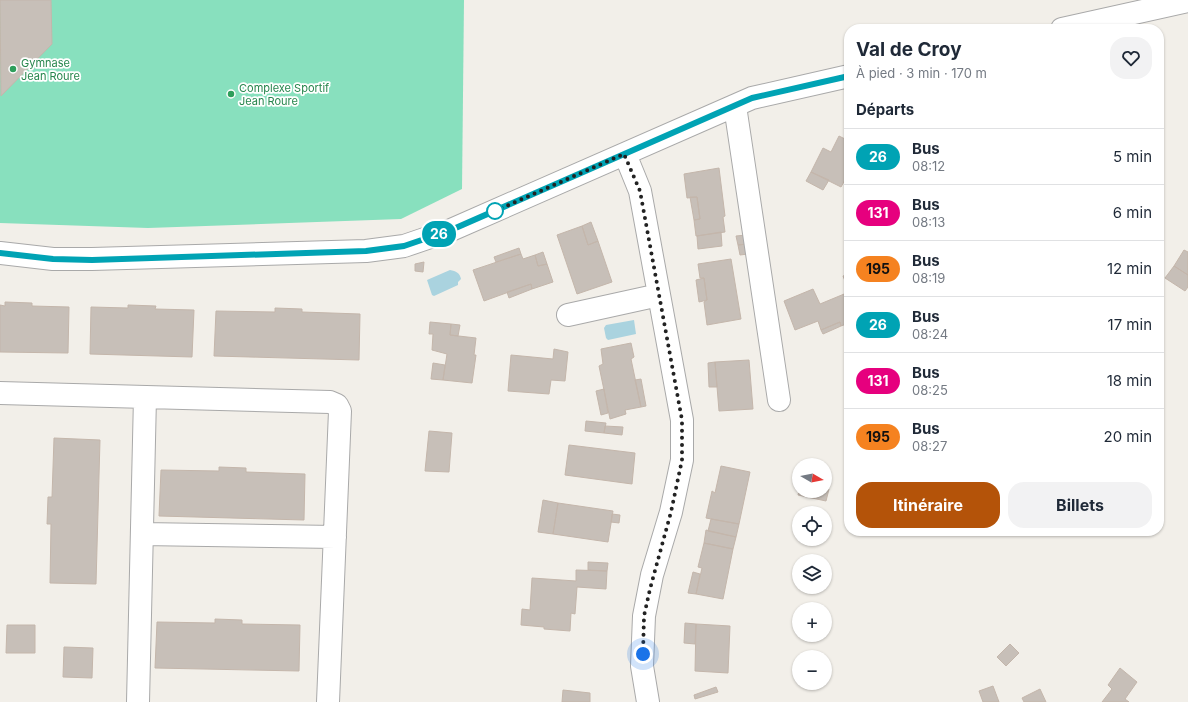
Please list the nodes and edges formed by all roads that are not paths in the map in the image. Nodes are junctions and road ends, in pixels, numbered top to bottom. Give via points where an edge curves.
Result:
1 (1188, 1) edge
2 (1084, 24) edge
3 (844, 77) edge
4 (734, 106) junction
5 (624, 154) junction
6 (0, 253) edge
7 (659, 295) junction
8 (568, 315) dead end
9 (0, 393) edge
10 (145, 397) junction
11 (779, 400) dead end
12 (142, 534) junction
13 (335, 537) junction
14 (138, 702) edge
15 (328, 702) edge
16 (648, 702) edge

1 - 2 street
3 - 4 street via 752,98
4 - 5 street
4 - 11 street
5 - 6 street via 451,230 404,246 366,251 92,260
5 - 7 street via 640,191
7 - 8 street
7 - 16 street via 682,420 682,460 644,616 642,666
9 - 10 street
10 - 12 street
10 - 13 street via 330,402 337,405 340,411
12 - 13 street
12 - 14 street
13 - 15 street

